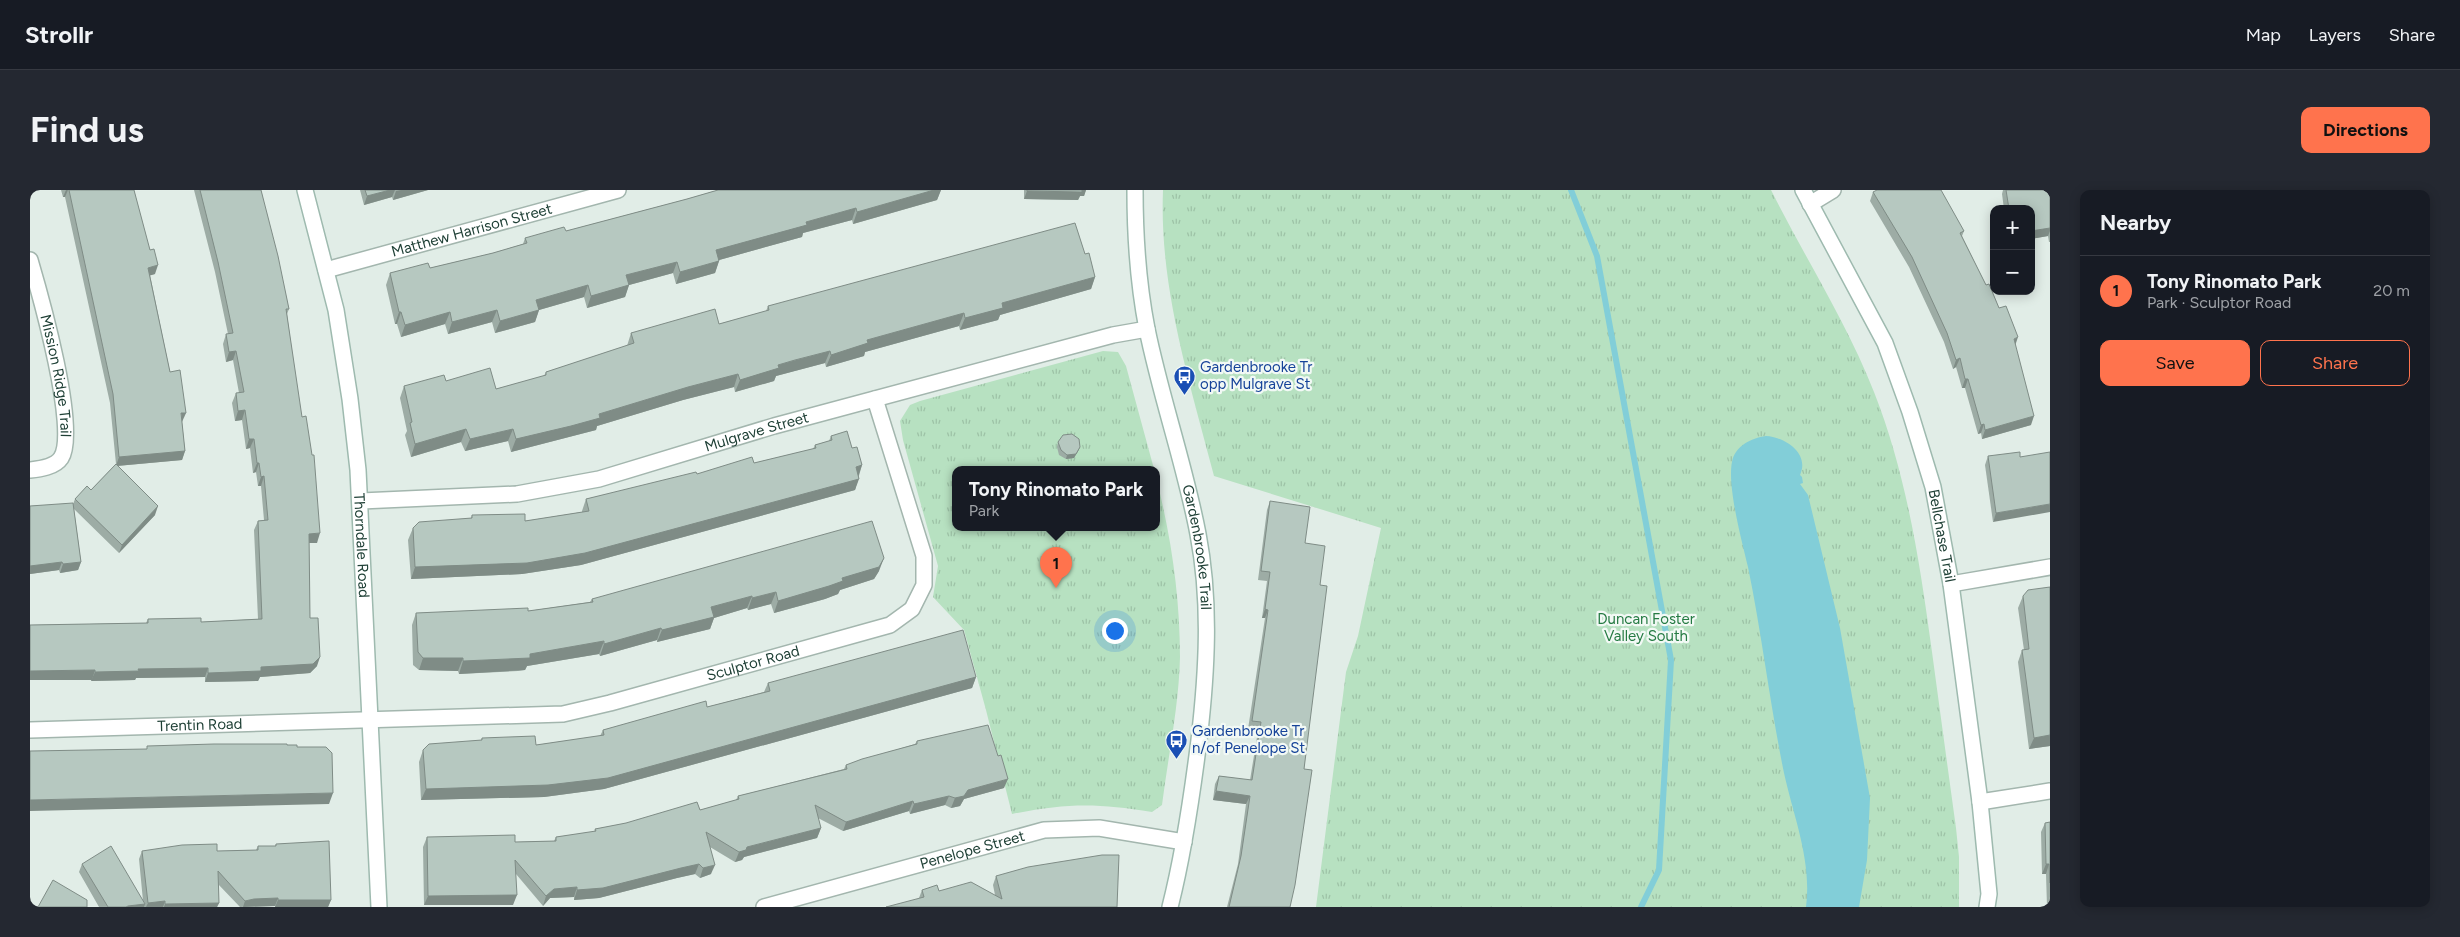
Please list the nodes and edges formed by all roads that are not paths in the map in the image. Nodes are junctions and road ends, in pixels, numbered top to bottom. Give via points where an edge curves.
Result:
1 (305, 190) edge
2 (618, 190) edge
3 (1135, 190) edge
4 (1803, 190) edge
5 (1833, 190) edge
6 (1810, 204) junction
7 (30, 260) edge
8 (326, 270) junction
9 (1147, 329) junction
10 (876, 399) junction
11 (30, 470) edge
12 (361, 501) junction
13 (2050, 567) edge
14 (1951, 584) junction
15 (370, 721) junction
16 (30, 730) edge
17 (2050, 791) edge
18 (1980, 802) junction
19 (1184, 842) junction
20 (379, 907) edge
21 (764, 907) edge
22 (1170, 907) edge
23 (1988, 907) edge

1 - 8 street, Thorndale Road
2 - 8 street, Matthew Harrison Street
3 - 9 street, Gardenbrooke Trail via 1137,244
4 - 6 street, Bellchase Trail
5 - 6 street
6 - 14 street, Bellchase Trail via 1885,343 1933,487
7 - 11 street, Mission Ridge Trail via 63,402 66,444 61,458 53,465
8 - 12 street, Thorndale Road via 336,310 350,399
9 - 10 street, Mulgrave Street via 1113,335
9 - 19 street, Gardenbrooke Trail via 1198,534 1207,604 1203,706
10 - 12 street, Mulgrave Street via 590,480 517,494
10 - 15 street, Sculptor Road via 924,556 924,585 912,609 890,625 563,714
12 - 15 street, Thorndale Road
13 - 14 street
14 - 18 street, Bellchase Trail
15 - 16 street, Trentin Road
15 - 20 street, Thorndale Road
17 - 18 street
18 - 23 street, Bellchase Trail
19 - 21 street, Penelope Street via 1099,828 1044,830
19 - 22 street, Gardenbrooke Trail

